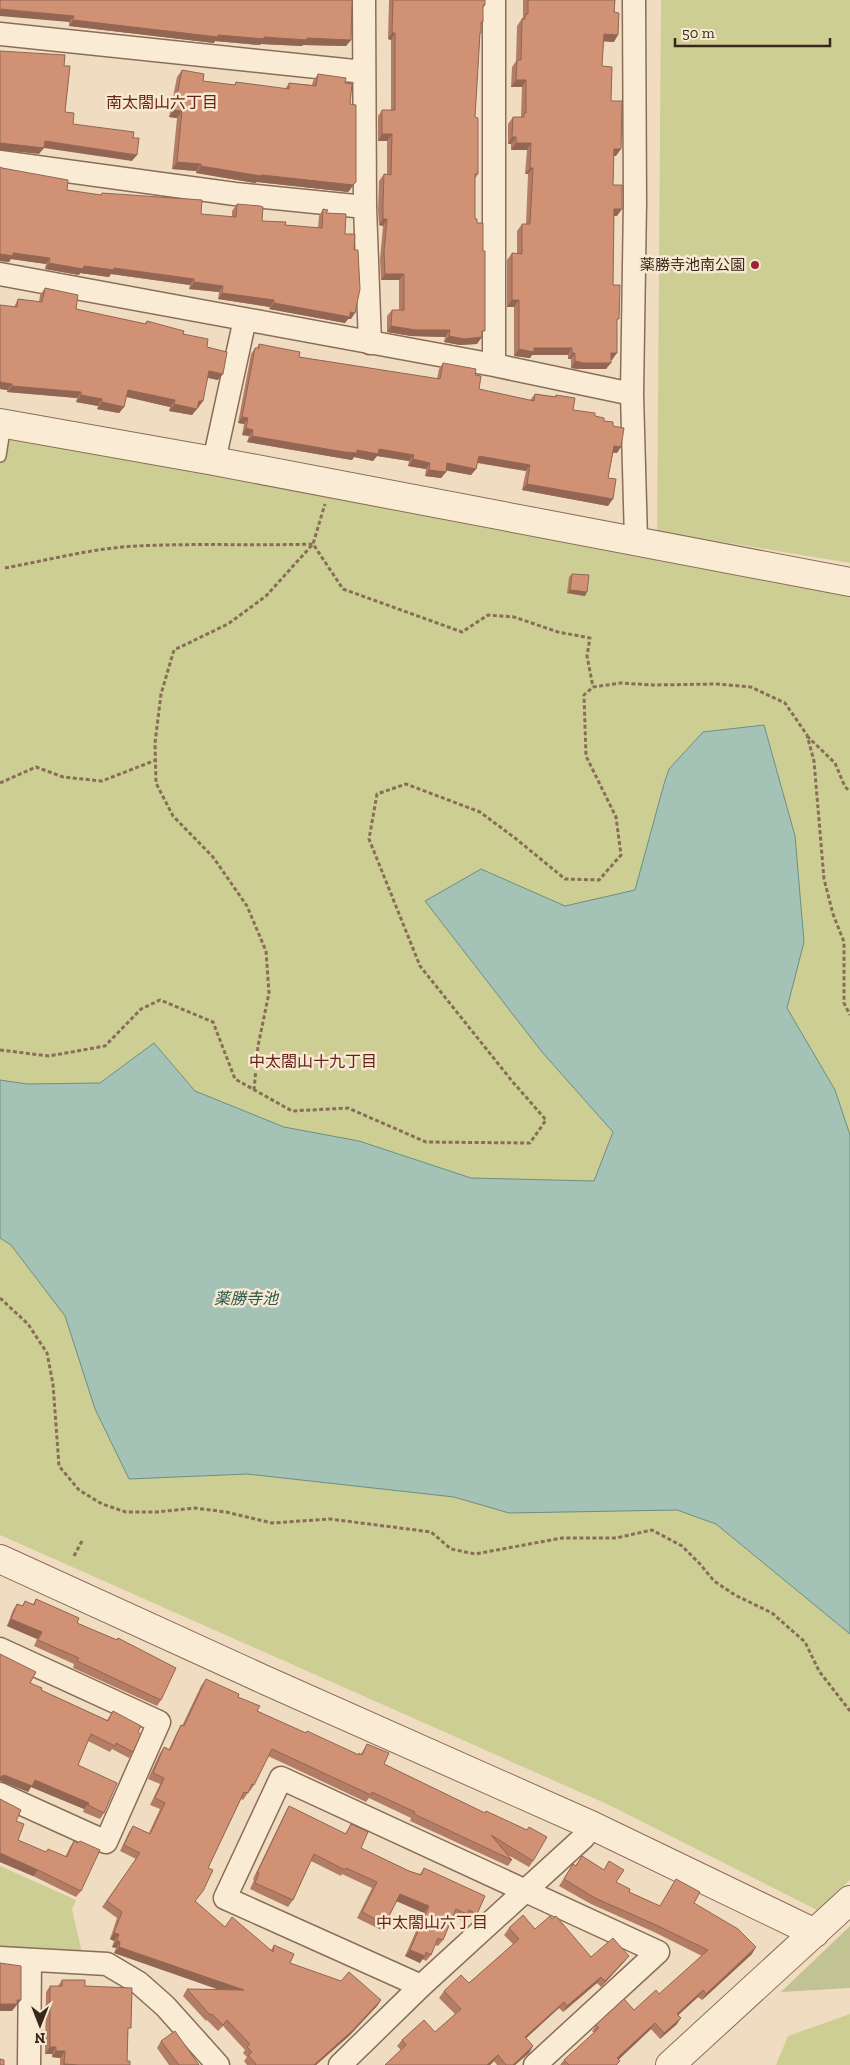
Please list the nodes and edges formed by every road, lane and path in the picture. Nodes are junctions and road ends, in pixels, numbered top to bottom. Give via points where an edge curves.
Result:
1 (364, 0) edge
2 (494, 0) edge
3 (634, 0) edge
4 (0, 34) edge
5 (364, 72) junction
6 (0, 162) edge
7 (365, 207) junction
8 (0, 274) edge
9 (244, 319) junction
10 (370, 343) junction
11 (494, 365) junction
12 (632, 394) junction
13 (2, 424) edge
14 (0, 456) edge
15 (214, 461) junction
16 (329, 483) junction
17 (636, 540) junction
18 (313, 544) junction
19 (6, 568) dead end
20 (850, 582) edge
21 (592, 687) junction
22 (807, 735) junction
23 (156, 760) junction
24 (0, 783) edge
25 (850, 791) edge
26 (850, 1015) edge
27 (0, 1050) edge
28 (254, 1090) junction
29 (0, 1298) edge
30 (82, 1541) dead end
31 (74, 1556) dead end
32 (4, 1568) edge
33 (0, 1650) edge
34 (850, 1711) edge
35 (0, 1794) edge
36 (593, 1826) junction
37 (527, 1891) junction
38 (850, 1900) edge
39 (815, 1933) junction
40 (0, 1958) edge
41 (30, 1960) junction
42 (422, 1986) junction
43 (29, 2065) edge
44 (218, 2065) edge
45 (340, 2065) edge
46 (535, 2065) edge
47 (670, 2065) edge

1 - 5 street
2 - 11 street
3 - 12 street
4 - 5 street
5 - 7 street
6 - 7 street via 234,194
7 - 10 street
8 - 9 street
9 - 10 street
9 - 15 street
10 - 11 street
11 - 12 street
12 - 17 street
13 - 14 lane
13 - 15 street
15 - 16 street
16 - 17 street
16 - 18 path
17 - 20 street
18 - 19 path via 136,546
18 - 21 path via 343,589 462,632 488,615 514,617 558,632 590,638 587,656
18 - 23 path via 266,596 228,624 174,650 161,694
21 - 22 path via 620,683 751,687 785,703
21 - 28 path via 584,695 586,756 616,817 621,855 599,880 565,879 480,812 406,784 377,794 369,839 420,966 546,1120 530,1143 426,1142 348,1108 292,1111
22 - 25 path via 835,762 845,787
22 - 26 path via 814,761 824,879 844,942 844,1003
23 - 24 path via 102,782 63,777 36,767
23 - 28 path via 156,783 173,816 213,857 247,906 266,951 269,993 258,1046
27 - 28 path via 49,1056 105,1046 141,1009 160,1000 213,1022 235,1079
29 - 34 path via 28,1324 46,1354 54,1384 59,1466 79,1490 102,1504 126,1512 195,1508 272,1523 330,1520 422,1530 431,1532 451,1549 475,1554 562,1538 616,1538 652,1530 682,1546 714,1582 772,1613 805,1642 819,1671
30 - 31 path
32 - 36 street
33 - 35 street via 158,1722 106,1842
36 - 37 street
36 - 39 street
37 - 42 street
37 - 42 street via 281,1778 225,1898
37 - 46 street via 658,1952
38 - 39 street
39 - 47 street
40 - 41 street
41 - 43 street
41 - 44 street via 107,1964 139,1983 165,2006
42 - 45 street

